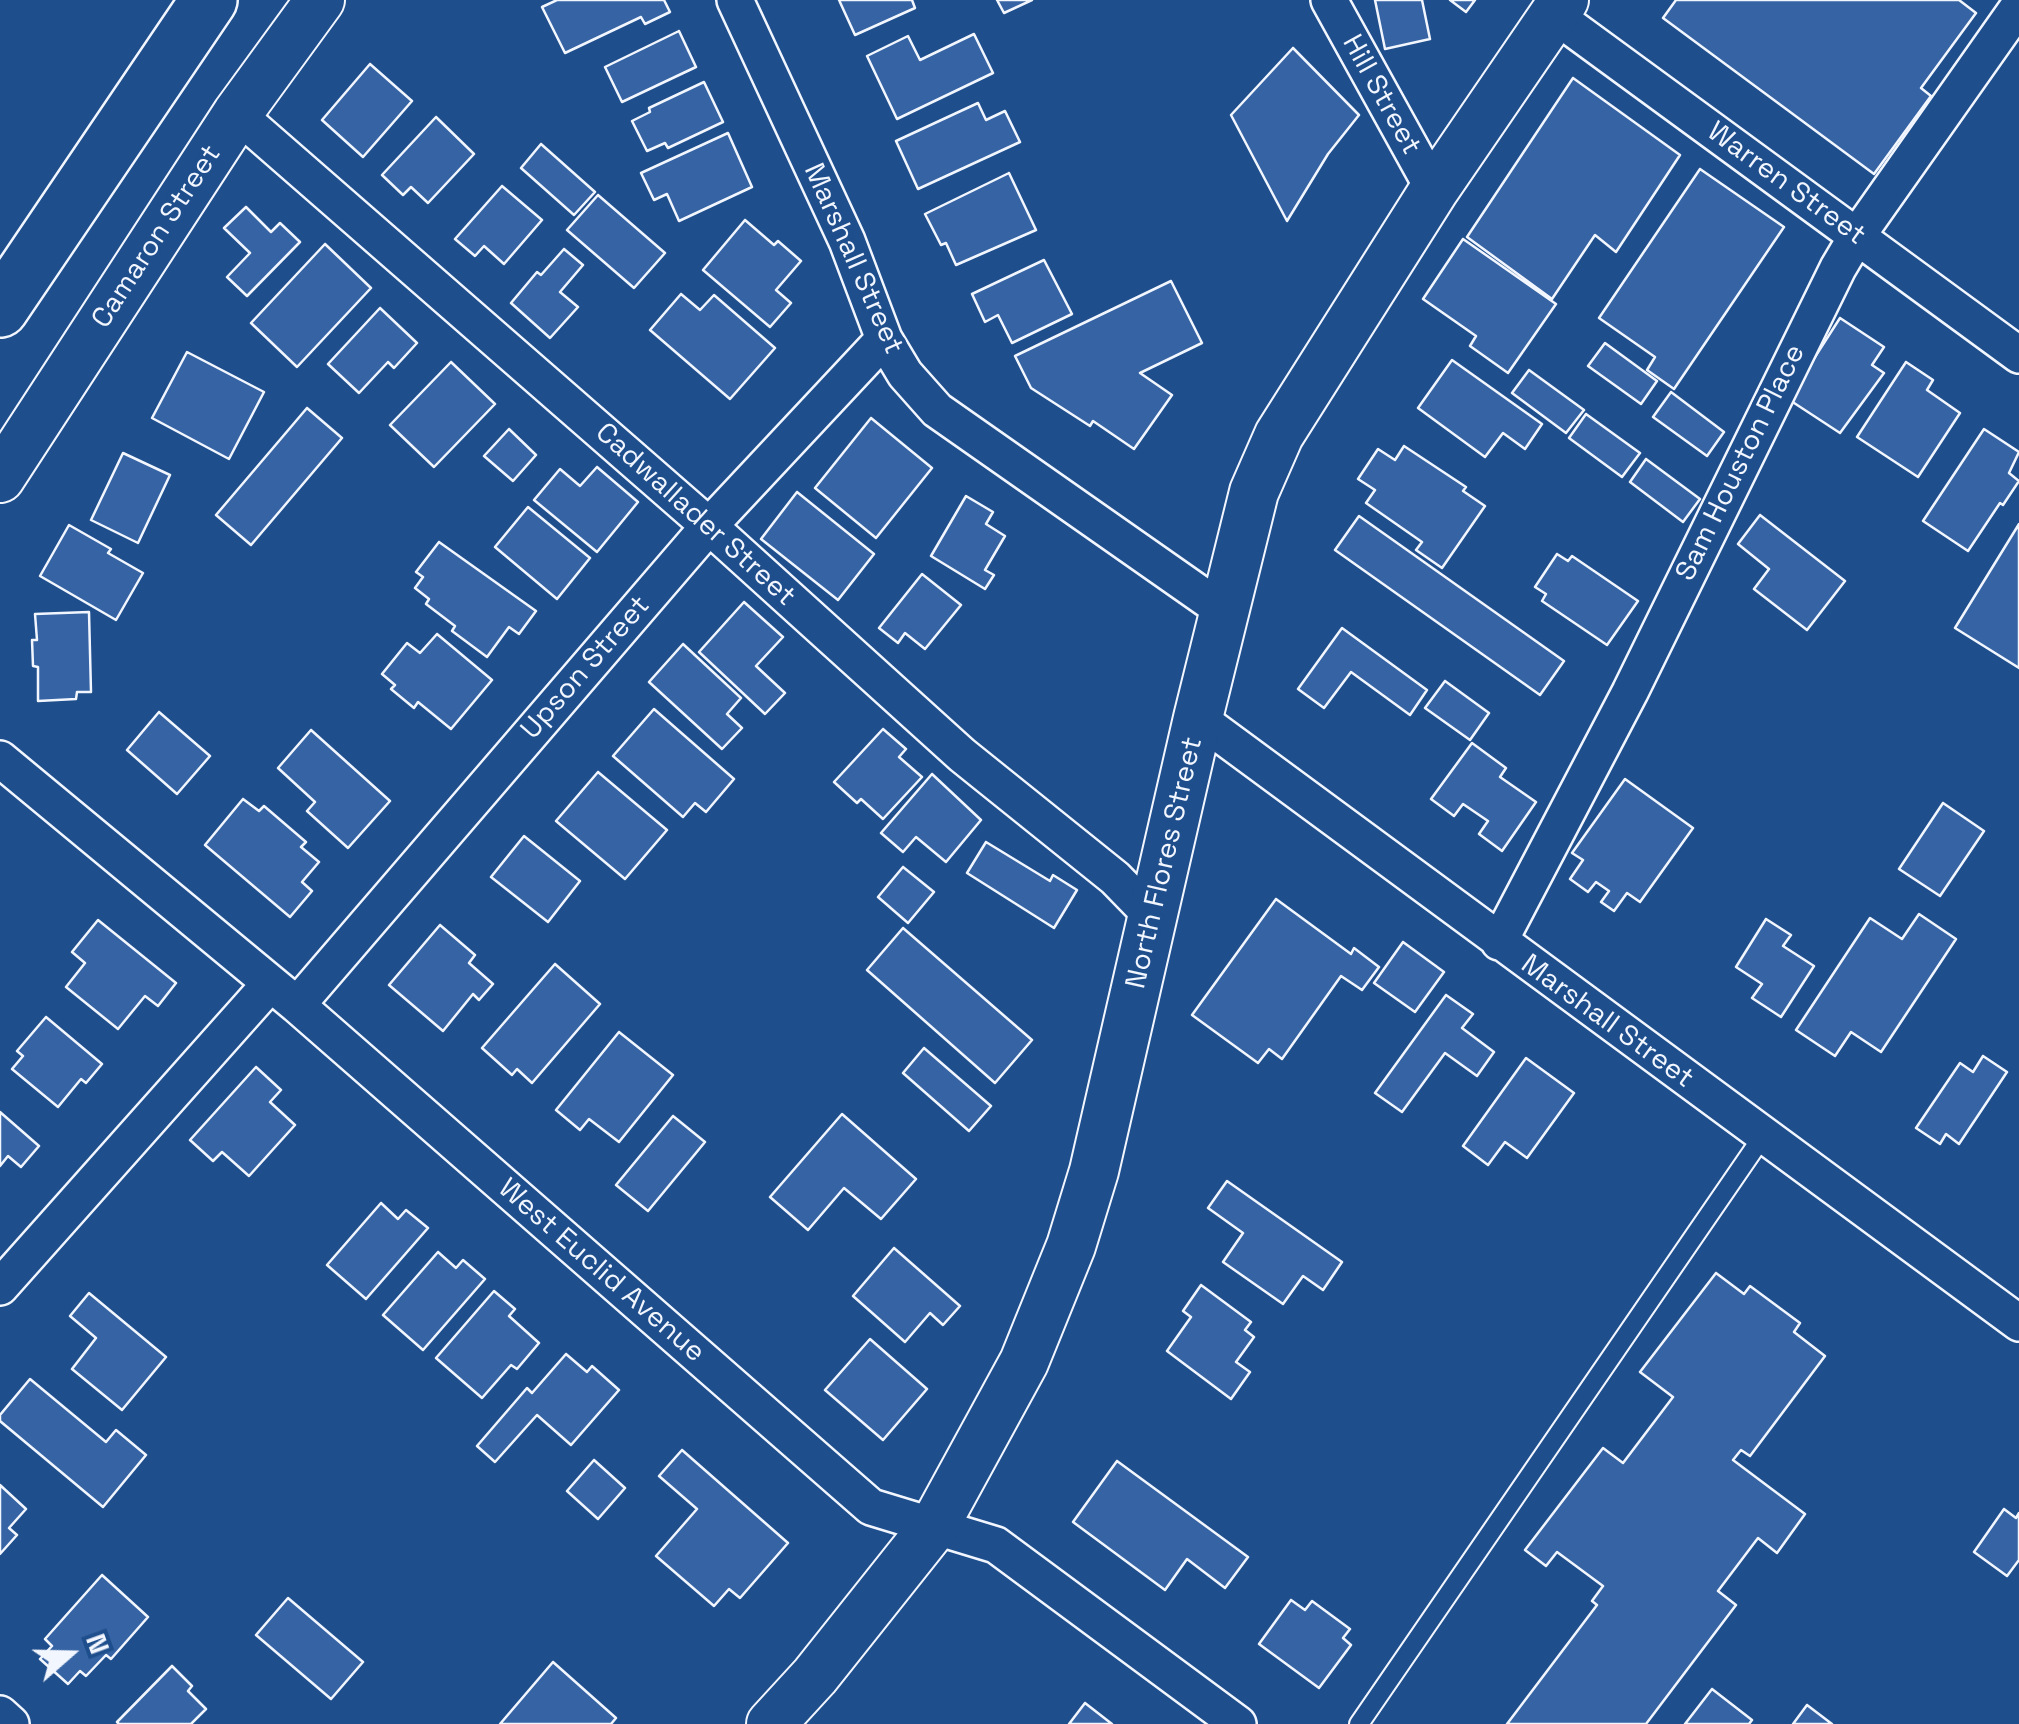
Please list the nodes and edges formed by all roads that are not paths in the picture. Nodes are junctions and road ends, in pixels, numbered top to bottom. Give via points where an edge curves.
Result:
1 (209, 0) edge
2 (320, 0) edge
3 (735, 0) edge
4 (1329, 0) edge
5 (2019, 6) edge
6 (1558, 7) edge
7 (236, 114) junction
8 (1434, 190) junction
9 (1857, 236) junction
10 (0, 308) edge
11 (884, 338) junction
12 (2019, 355) edge
13 (0, 478) edge
14 (709, 526) junction
15 (1224, 611) junction
16 (1198, 718) junction
17 (0, 759) edge
18 (1152, 916) junction
19 (1499, 942) junction
20 (283, 995) junction
21 (1763, 1136) junction
22 (0, 1288) edge
23 (2019, 1322) edge
24 (935, 1524) junction
25 (0, 1714) edge
26 (11, 1724) edge
27 (771, 1724) edge
28 (1238, 1724) edge
29 (1360, 1724) edge

1 - 10 highway
2 - 7 main road, Camaron Street
3 - 11 street, Marshall Street via 847,241
4 - 8 street, Hill Street
5 - 9 street, Sam Houston Place
6 - 8 main road, North Flores Street
6 - 9 street, Warren Street
7 - 13 main road, Camaron Street
7 - 14 street, Cadwallader Street
8 - 15 main road, North Flores Street via 1279,435 1254,492
9 - 12 street, Warren Street
9 - 19 street, Sam Houston Place
11 - 14 street, Upson Street
11 - 15 street, Marshall Street via 937,410
14 - 18 street, Cadwallader Street
14 - 20 street, Upson Street
15 - 16 main road, North Flores Street
16 - 18 main road, North Flores Street
16 - 19 street, Marshall Street
17 - 20 street, West Euclid Avenue
18 - 24 main road, North Flores Street via 1115,1089 1071,1246 1024,1362
19 - 21 street, Marshall Street
20 - 22 street, Upson Street
20 - 24 street, West Euclid Avenue via 871,1507
21 - 23 street, Marshall Street
21 - 29 lane
24 - 27 main road, North Flores Street
24 - 28 street, West Euclid Avenue via 996,1545
25 - 26 street

